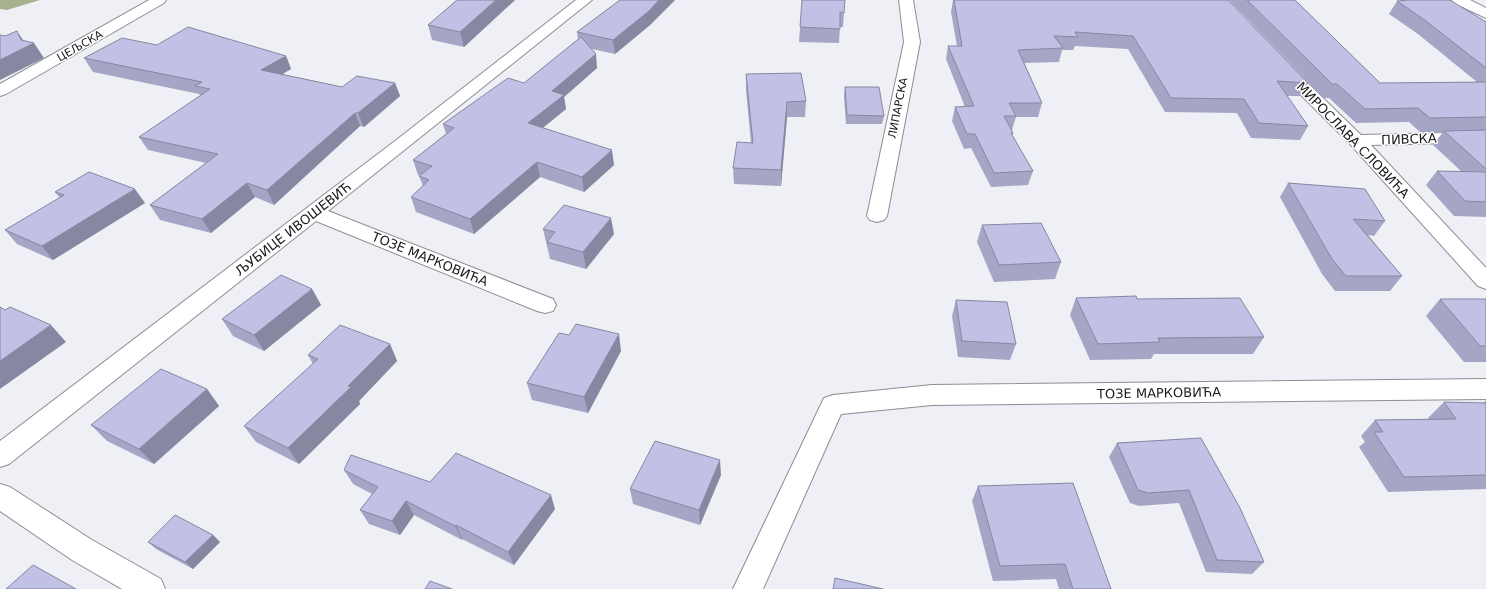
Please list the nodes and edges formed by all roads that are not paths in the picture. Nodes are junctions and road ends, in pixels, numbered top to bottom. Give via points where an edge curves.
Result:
1 (159, 0) edge
2 (585, 0) edge
3 (906, 0) edge
4 (1459, 0) edge
5 (1486, 14) edge
6 (1273, 56) edge
7 (0, 91) edge
8 (1486, 137) edge
9 (1356, 140) junction
10 (314, 213) junction
11 (877, 216) dead end
12 (1486, 281) edge
13 (546, 305) dead end
14 (1486, 389) edge
15 (0, 456) edge
16 (0, 496) edge
17 (150, 589) edge
18 (748, 589) edge

1 - 7 street, ЦЕЉСКА
2 - 10 street, ЉУБИЦЕ ИВОШЕВИЋ
3 - 11 street, ЛИПАРСКА via 912,42
4 - 5 street
6 - 9 street, МИРОСЛАВА СЛОВИЋА
8 - 9 street, ПИВСКА
9 - 12 street, МИРОСЛАВА СЛОВИЋА
10 - 13 street, ТОЗЕ МАРКОВИЋА
10 - 15 street, ЉУБИЦЕ ИВОШЕВИЋ
14 - 18 street, ТОЗЕ МАРКОВИЋА via 932,395 833,405
16 - 17 street via 82,550

